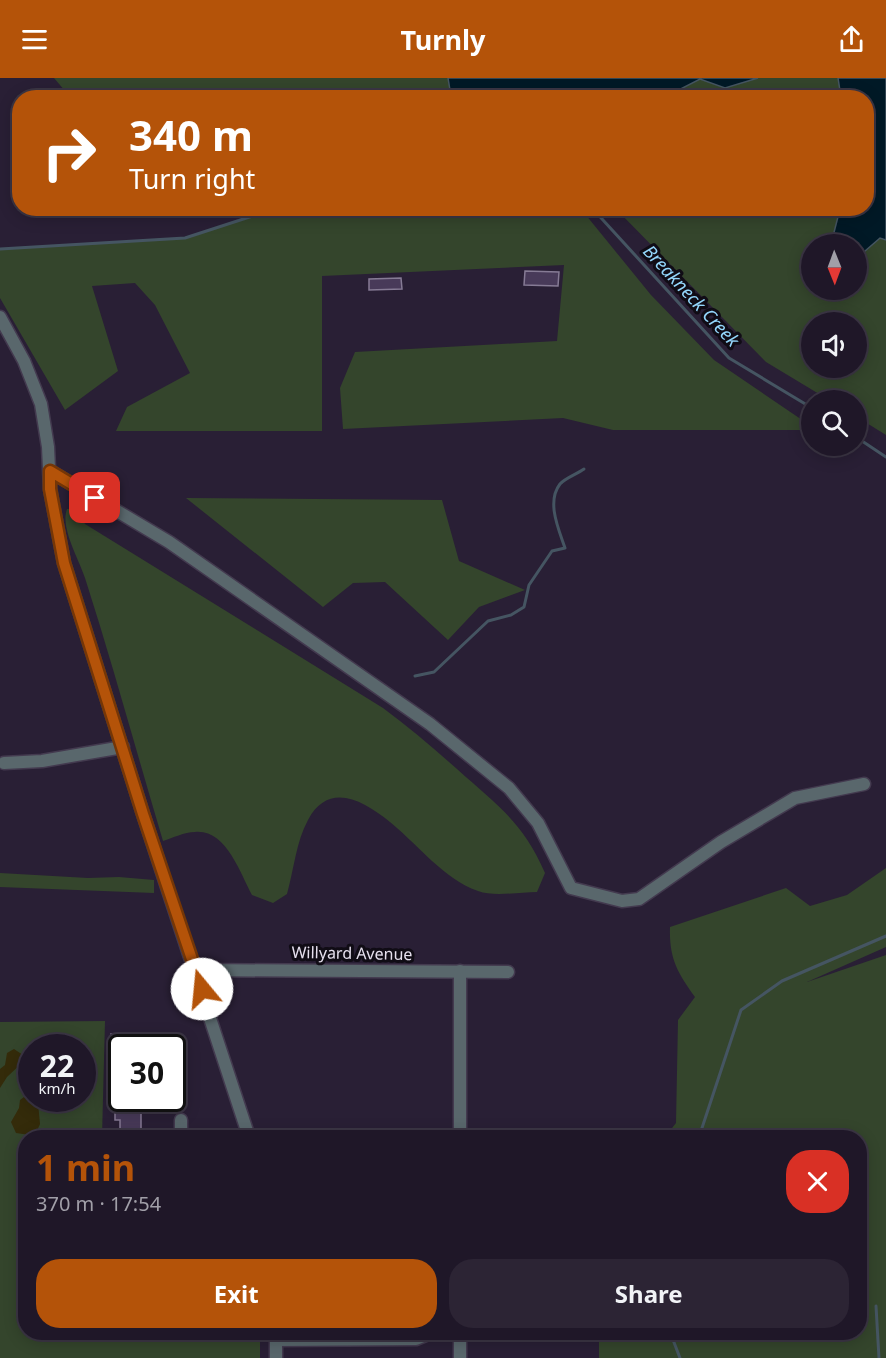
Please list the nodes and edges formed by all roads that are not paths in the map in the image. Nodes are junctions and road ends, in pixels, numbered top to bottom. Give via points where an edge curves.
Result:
1 (0, 317) edge
2 (50, 471) junction
3 (123, 747) junction
4 (4, 763) dead end
5 (864, 784) dead end
6 (196, 970) junction
7 (460, 971) junction
8 (508, 972) dead end
9 (181, 1120) road end
10 (181, 1130) edge
11 (246, 1130) edge
12 (460, 1130) edge
13 (276, 1340) edge
14 (460, 1340) edge
15 (276, 1358) edge
16 (460, 1358) edge

1 - 2 street via 24,361 40,404
2 - 3 street via 64,563
2 - 5 street via 169,542 430,724 509,788 538,823 571,888 622,901 639,899 795,798
3 - 4 street via 42,761
3 - 6 street
6 - 7 street, Willyard Avenue
6 - 11 street
7 - 8 street, Willyard Avenue
7 - 12 street
9 - 10 street
13 - 15 street
14 - 16 street

